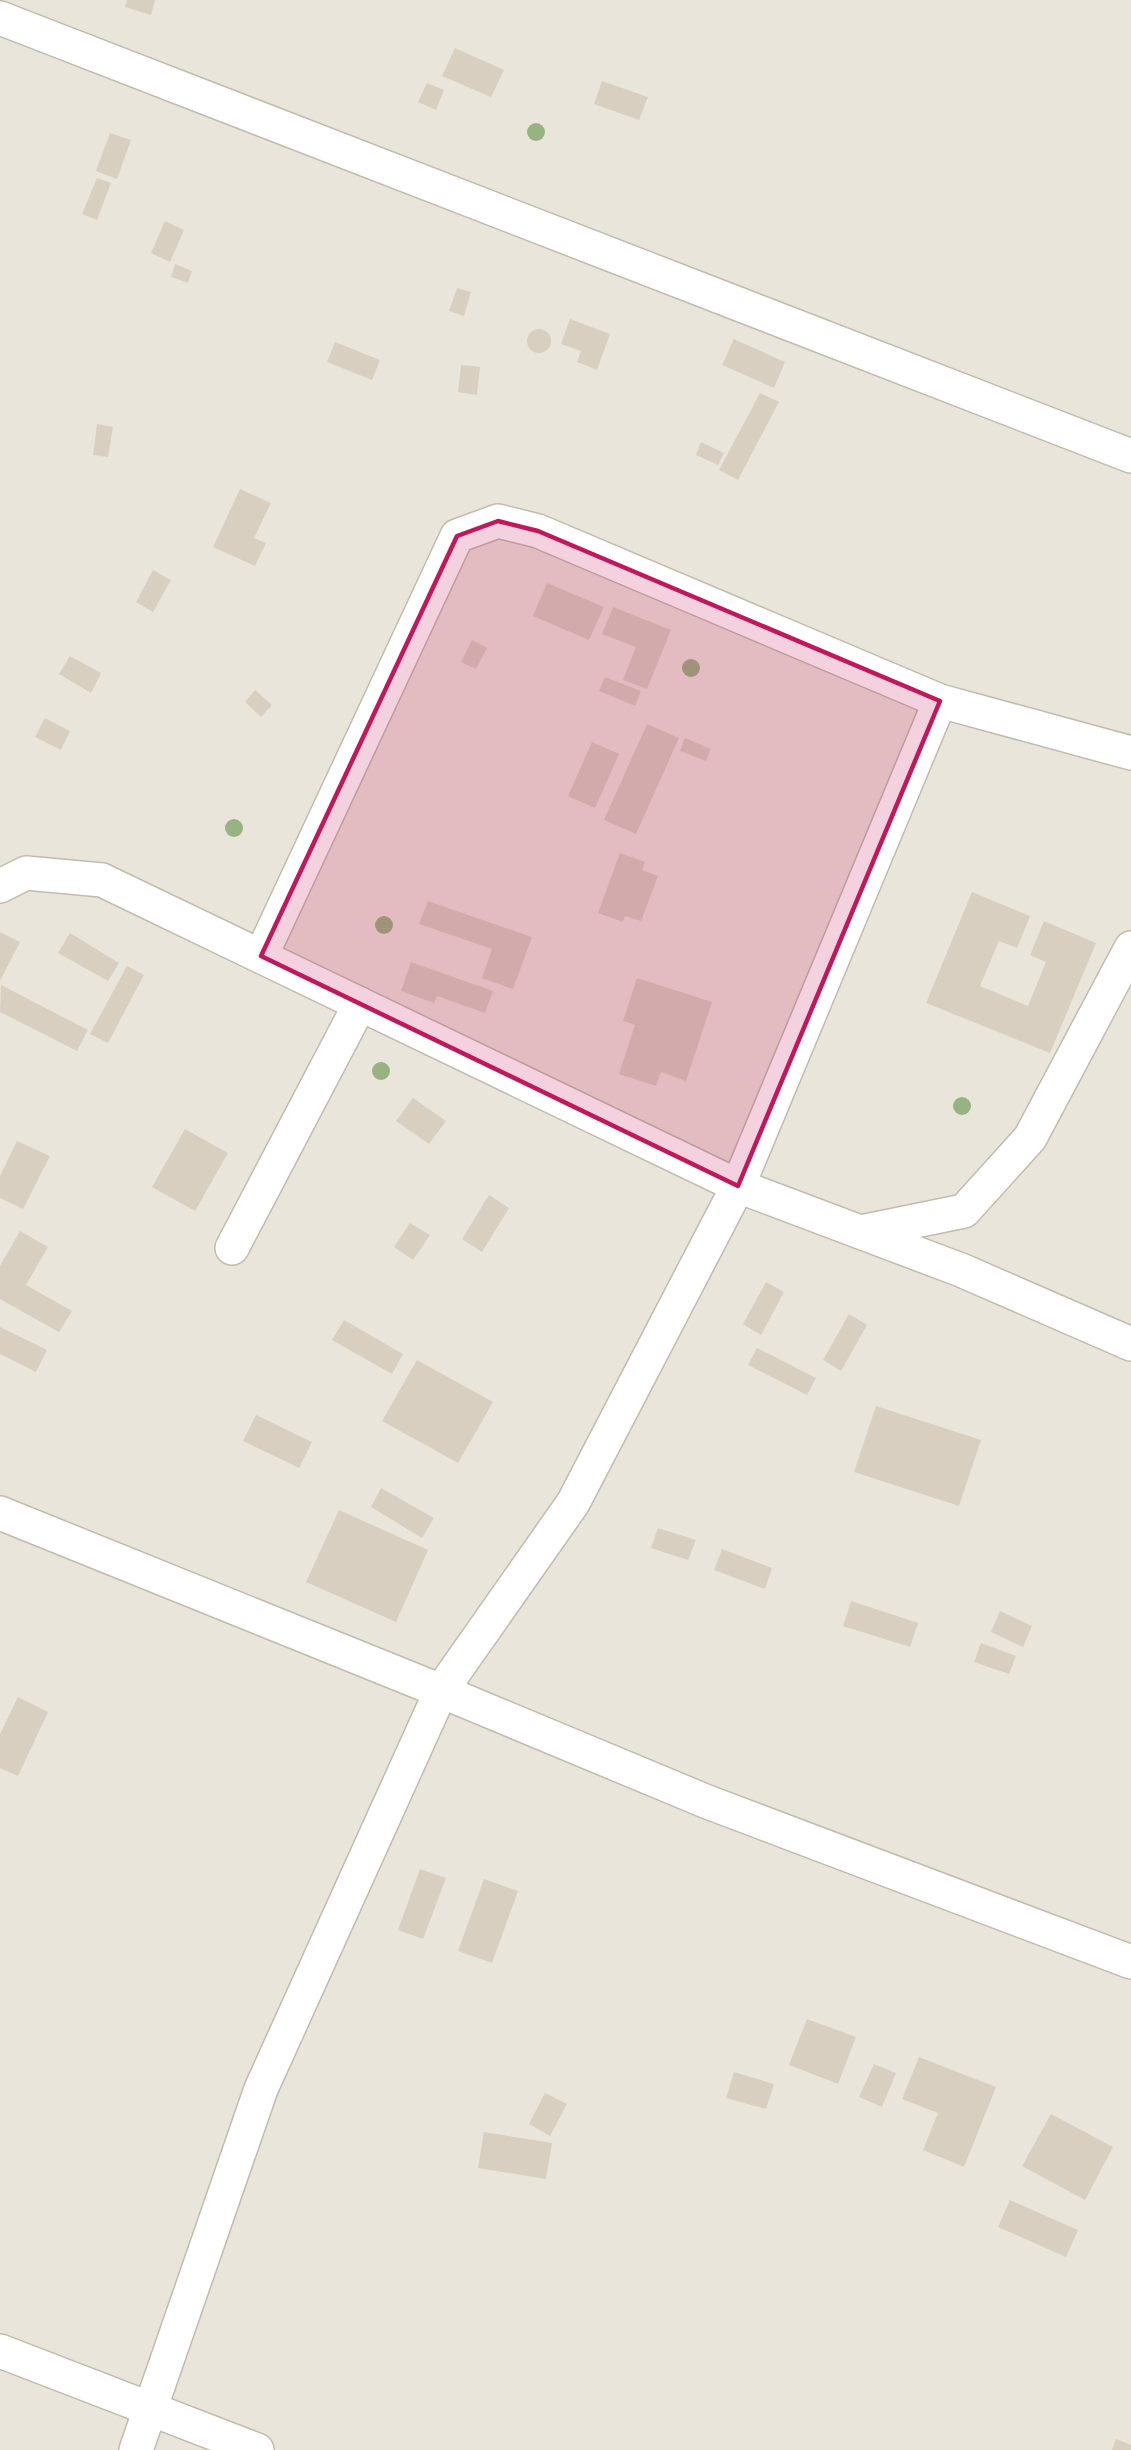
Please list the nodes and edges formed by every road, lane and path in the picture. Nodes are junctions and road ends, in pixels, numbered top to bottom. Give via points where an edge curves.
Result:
1 (0, 18) edge
2 (1131, 456) edge
3 (940, 701) junction
4 (1131, 753) edge
5 (0, 885) edge
6 (1131, 948) edge
7 (261, 956) junction
8 (360, 1004) junction
9 (738, 1186) junction
10 (861, 1232) junction
11 (232, 1248) dead end
12 (1131, 1344) edge
13 (0, 1513) edge
14 (441, 1691) junction
15 (1131, 1962) edge
16 (0, 2351) edge
17 (149, 2407) junction
18 (136, 2450) edge
19 (257, 2450) edge

1 - 2 street
3 - 4 street
3 - 7 street via 538,531 498,520 457,536
3 - 9 street
5 - 7 street via 26,873 102,880
6 - 10 street via 1030,1138 964,1210
7 - 8 street
8 - 9 street
8 - 11 street
9 - 10 street
9 - 14 street via 573,1503
10 - 12 street via 961,1270
13 - 14 street
14 - 15 street via 705,1801
14 - 17 street via 261,2089
16 - 17 street
17 - 18 street
17 - 19 street

